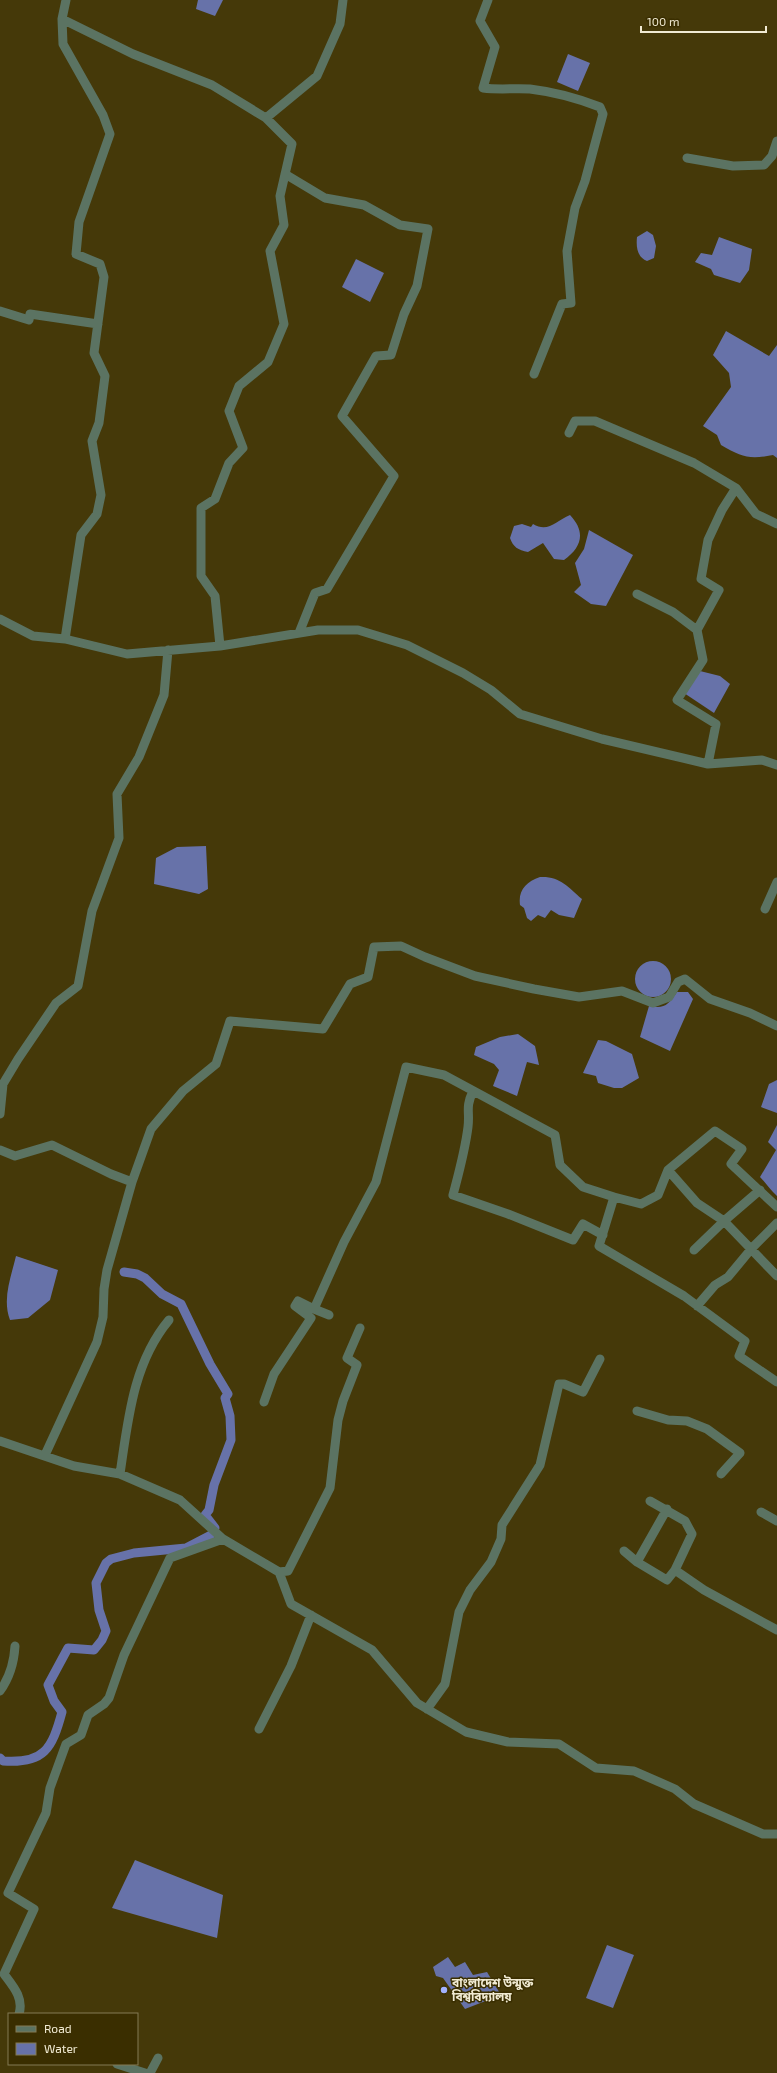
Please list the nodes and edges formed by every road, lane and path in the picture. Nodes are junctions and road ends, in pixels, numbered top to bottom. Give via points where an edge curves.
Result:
1 (66, 0) edge
2 (344, 0) edge
3 (488, 0) edge
4 (62, 18) junction
5 (266, 118) junction
6 (777, 140) edge
7 (687, 158) dead end
8 (285, 174) junction
9 (0, 311) edge
10 (98, 324) junction
11 (534, 374) dead end
12 (569, 433) dead end
13 (736, 488) junction
14 (777, 524) edge
15 (637, 594) dead end
16 (0, 619) edge
17 (697, 630) junction
18 (299, 633) junction
19 (65, 639) junction
20 (220, 646) junction
21 (168, 650) junction
22 (708, 764) junction
23 (777, 765) edge
24 (777, 882) edge
25 (765, 909) dead end
26 (777, 1026) edge
27 (2, 1084) edge
28 (473, 1091) junction
29 (0, 1114) edge
30 (0, 1150) edge
31 (668, 1170) junction
32 (132, 1182) junction
33 (760, 1190) junction
34 (614, 1197) junction
35 (777, 1207) edge
36 (724, 1221) junction
37 (777, 1223) edge
38 (603, 1235) junction
39 (752, 1248) junction
40 (694, 1250) dead end
41 (777, 1276) edge
42 (697, 1306) junction
43 (314, 1309) junction
44 (329, 1315) dead end
45 (169, 1320) dead end
46 (360, 1328) dead end
47 (600, 1359) dead end
48 (777, 1382) edge
49 (264, 1402) dead end
50 (637, 1411) dead end
51 (0, 1441) edge
52 (45, 1455) junction
53 (120, 1474) junction
54 (720, 1474) dead end
55 (650, 1501) dead end
56 (667, 1509) junction
57 (761, 1512) dead end
58 (777, 1521) edge
59 (223, 1539) junction
60 (624, 1551) dead end
61 (637, 1562) junction
62 (674, 1570) junction
63 (279, 1572) junction
64 (311, 1615) junction
65 (777, 1630) edge
66 (15, 1646) dead end
67 (0, 1690) edge
68 (427, 1709) junction
69 (259, 1729) dead end
70 (777, 1834) edge
71 (19, 2013) edge
72 (158, 2058) dead end
73 (120, 2065) edge
74 (145, 2073) edge
75 (150, 2073) edge

1 - 4 street
2 - 5 street via 340,24 317,76
3 - 11 street via 480,21 494,47 484,88 529,89 570,96 600,107 603,114 575,208 568,251 571,303 562,304
4 - 5 street via 133,54 212,85
4 - 10 street via 63,44 103,115 110,134 79,222 76,254 100,264 104,276
5 - 8 street via 292,144
6 - 7 street via 772,156 764,165 733,166
8 - 18 street via 325,198 364,205 400,225 428,229 418,286 404,314 391,355 376,356 342,416 394,476 327,589 315,593
8 - 20 street via 280,196 284,225 270,252 284,324 268,362 239,386 229,411 243,448 229,463 215,499 201,508 201,576 215,596
9 - 10 street via 29,320 30,314
10 - 19 street via 94,353 105,376 99,422 92,441 101,495 97,514 82,535
12 - 13 street via 575,421 595,421 694,463
13 - 14 street via 756,514
13 - 17 street via 708,540 701,579 719,590
15 - 17 street via 673,612
16 - 19 street via 33,636
17 - 22 street via 702,660 677,700 716,724
18 - 20 street
18 - 22 street via 318,630 358,630 407,645 491,690 520,714 602,739
19 - 21 street via 126,654
20 - 21 street
21 - 27 street via 164,694 139,757 117,794 120,838 92,912 78,986 56,1002
22 - 23 street via 762,760
24 - 25 street
26 - 32 street via 710,999 686,979 678,982 669,997 653,1003 622,991 579,997 475,976 401,946 374,947 368,977 350,984 323,1029 230,1021 216,1064 183,1091 151,1129
27 - 29 street
28 - 34 street via 555,1135 560,1165 583,1187
28 - 38 street via 468,1102 463,1160 453,1195 573,1240 583,1224
28 - 43 street via 444,1075 406,1067 376,1182 344,1242
30 - 32 street via 15,1156 52,1145
31 - 33 street via 715,1130 742,1149 731,1164
31 - 34 street via 658,1195 641,1204
31 - 36 street via 696,1203
32 - 52 street via 107,1270 103,1317 97,1342
33 - 35 street
33 - 36 street
34 - 38 street
36 - 39 street
36 - 40 street
37 - 39 street
38 - 42 street via 599,1246
39 - 41 street
39 - 42 street via 728,1277 715,1285
42 - 48 street via 745,1340 739,1356
43 - 44 street
43 - 49 street via 298,1301 295,1306 311,1318 274,1374
45 - 53 street via 147,1353 133,1394
46 - 63 street via 347,1358 358,1365 338,1420 330,1488 288,1571
47 - 68 street via 583,1392 559,1384 540,1465 502,1525 501,1539 491,1562 470,1590 459,1612 445,1684
50 - 54 street via 668,1420 687,1421 725,1441 740,1453
51 - 52 street
52 - 53 street via 74,1466
53 - 59 street via 180,1500
55 - 56 street
56 - 61 street
56 - 62 street via 685,1521 692,1534
57 - 58 street
59 - 63 street
59 - 71 street via 170,1558 124,1655 109,1698 88,1715 81,1735 66,1744 50,1788 46,1813 8,1893 34,1909 4,1974 18,1994 22,2006
60 - 61 street
61 - 62 street via 667,1580
62 - 65 street via 704,1590
63 - 64 street via 291,1604
64 - 68 street via 372,1650 417,1703
64 - 69 street via 291,1666
66 - 67 street via 15,1659
68 - 70 street via 466,1732 508,1742 559,1744 596,1768 634,1771 675,1789 694,1804 763,1834
72 - 75 street
73 - 74 street

